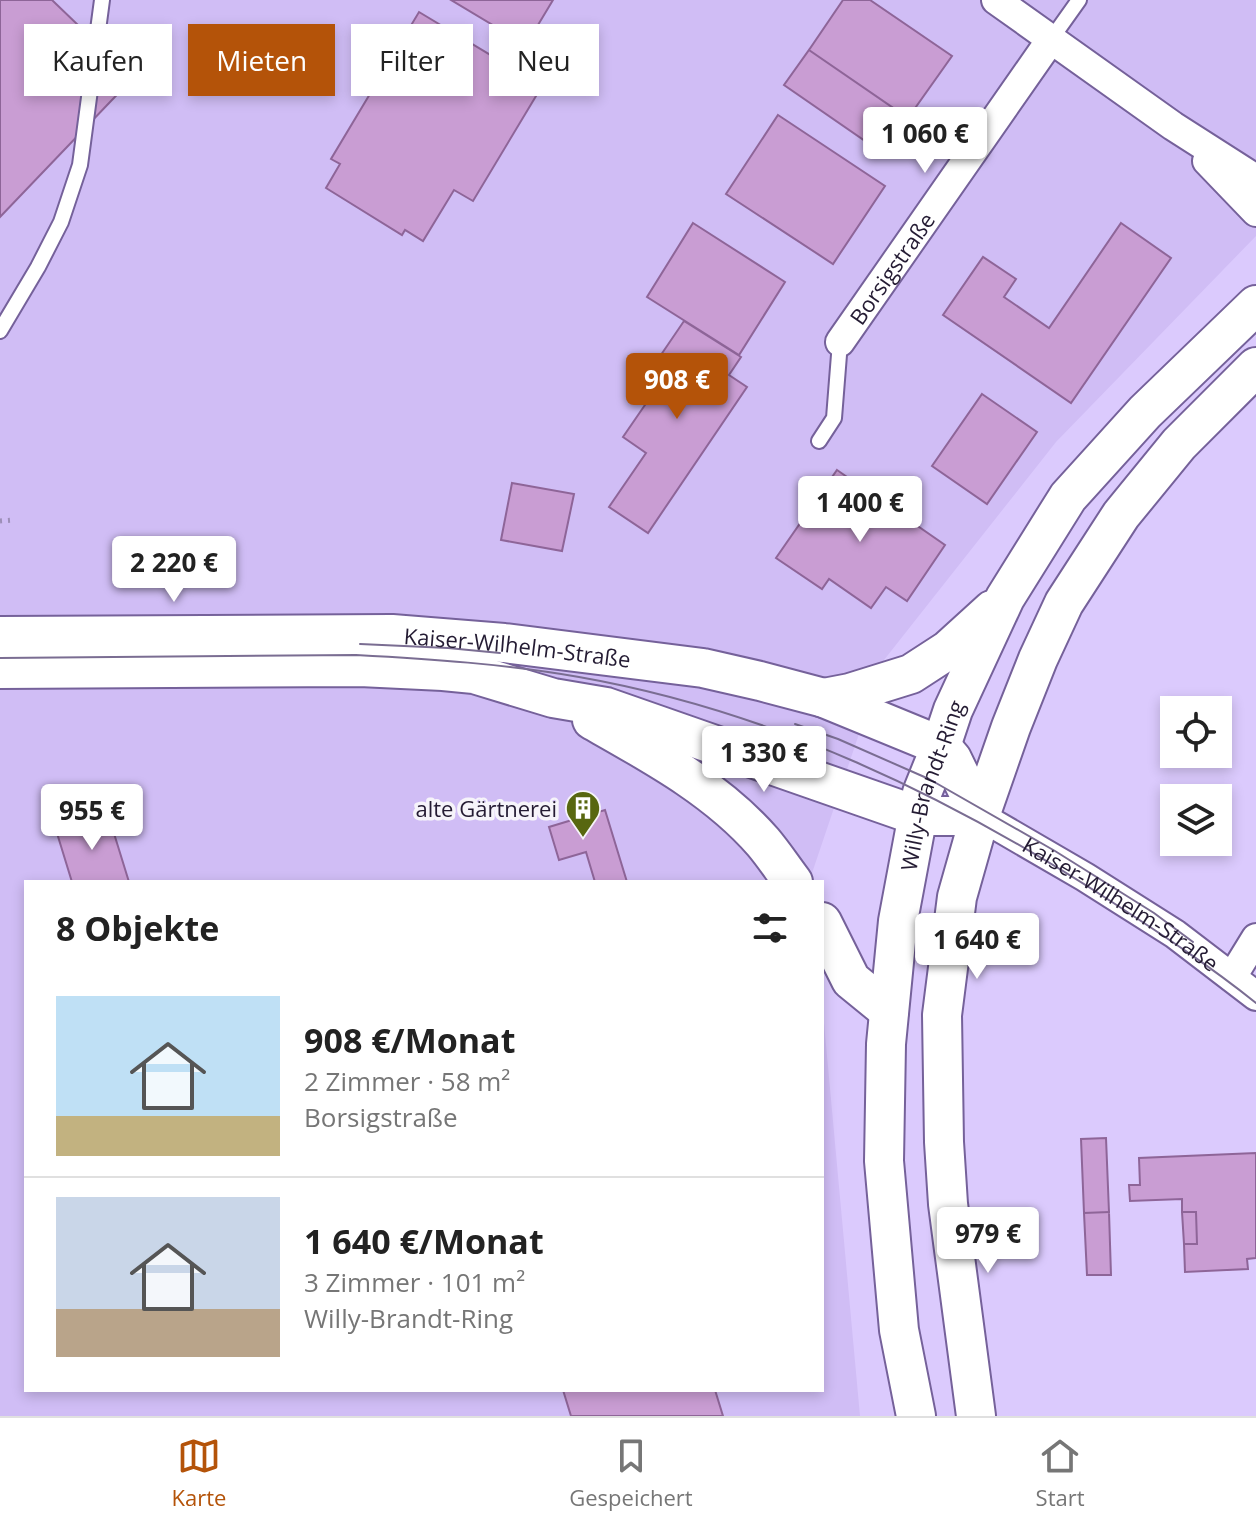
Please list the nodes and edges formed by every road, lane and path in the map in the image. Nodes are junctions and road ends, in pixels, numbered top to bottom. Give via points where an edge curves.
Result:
1 (102, 0) edge
2 (996, 0) edge
3 (1079, 0) edge
4 (1052, 38) junction
5 (1173, 126) junction
6 (1256, 179) edge
7 (1256, 212) edge
8 (1256, 305) edge
9 (0, 331) edge
10 (840, 342) joint
11 (1256, 367) edge
12 (819, 441) dead end
13 (13, 520) dead end
14 (0, 521) edge
15 (1005, 598) junction
16 (0, 636) edge
17 (354, 650) junction
18 (0, 669) edge
19 (553, 698) junction
20 (824, 698) junction
21 (941, 746) junction
22 (918, 816) junction
23 (980, 816) junction
24 (791, 880) edge
25 (824, 926) edge
26 (1256, 938) edge
27 (1232, 977) junction
28 (1256, 996) edge
29 (889, 1011) junction
30 (916, 1416) edge
31 (976, 1416) edge

1 - 9 lane via 80,165 61,222
2 - 4 street
3 - 4 lane
4 - 5 street
4 - 10 street, Borsigstraße
5 - 6 street
5 - 7 street
8 - 15 main road, Willy-Brandt-Ring via 1145,412 1068,497
10 - 12 lane via 834,418
11 - 23 main road via 1179,444 1121,515 1064,603
13 - 14 path
15 - 20 main road via 948,650 911,674
15 - 21 main road, Willy-Brandt-Ring
16 - 17 main road, Kaiser-Wilhelm-Straße
17 - 18 main road, Kaiser-Wilhelm-Straße
17 - 19 main road, Kaiser-Wilhelm-Straße via 474,674
17 - 20 main road, Kaiser-Wilhelm-Straße via 392,634 504,643 703,668
19 - 22 main road, Kaiser-Wilhelm-Straße via 606,707
19 - 24 main road via 716,797 762,841
20 - 21 main road, Kaiser-Wilhelm-Straße
21 - 22 main road, Willy-Brandt-Ring
21 - 23 main road
22 - 23 main road, Kaiser-Wilhelm-Straße
22 - 29 main road, Willy-Brandt-Ring via 898,921
23 - 27 street, Kaiser-Wilhelm-Straße via 1162,925
23 - 31 main road via 957,897 942,1015 948,1204
25 - 29 main road via 851,980
26 - 27 street
27 - 28 street, Kaiser-Wilhelm-Straße
29 - 30 main road, Willy-Brandt-Ring via 884,1161 899,1330

